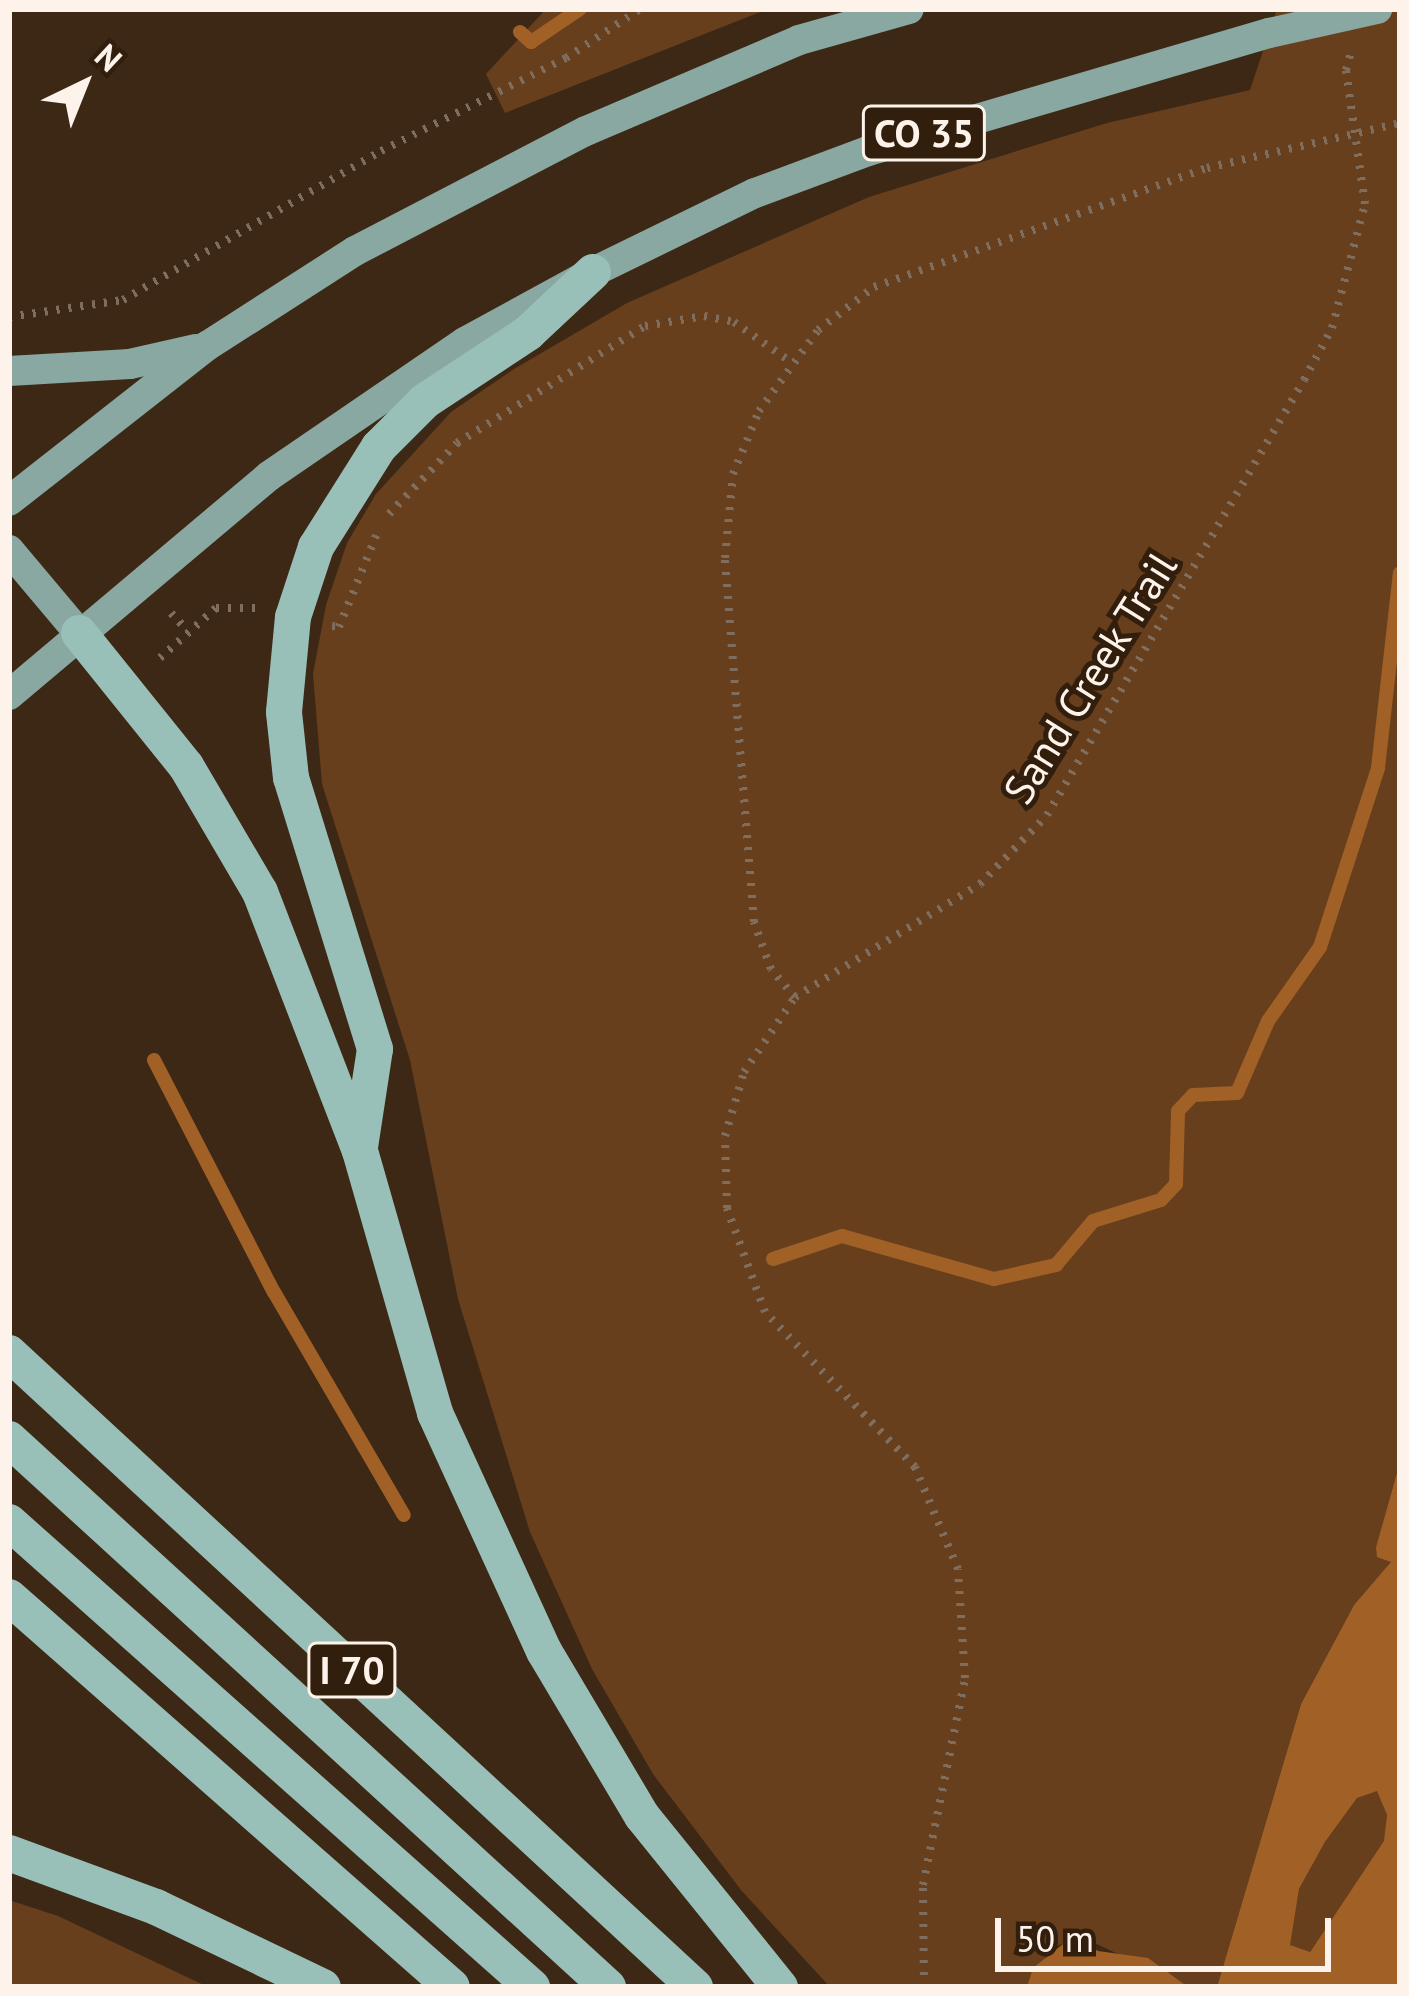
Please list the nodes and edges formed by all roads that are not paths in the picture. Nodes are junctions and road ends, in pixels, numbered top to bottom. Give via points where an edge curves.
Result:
1 (909, 9) edge
2 (1367, 19) edge
3 (593, 272) junction
4 (208, 346) junction
5 (9, 371) edge
6 (9, 501) edge
7 (9, 550) edge
8 (79, 633) junction
9 (9, 695) edge
10 (360, 1151) junction
11 (9, 1353) edge
12 (9, 1439) edge
13 (9, 1522) edge
14 (9, 1597) edge
15 (9, 1853) edge
16 (322, 1987) edge
17 (452, 1987) edge
18 (532, 1987) edge
19 (608, 1987) edge
20 (695, 1987) edge
21 (780, 1987) edge

1 - 4 main road via 799,40 586,131 356,251
2 - 3 main road, CO 35, bridge via 1269,33 868,151 755,193
3 - 8 main road, CO 35 via 465,342 328,434
3 - 10 highway via 528,333 425,401 379,447 316,547 293,617 284,712 291,778 375,1049
4 - 5 main road via 130,364
4 - 6 main road
7 - 8 main road
8 - 9 main road, CO 35
8 - 10 highway via 186,766 242,858 298,980
10 - 21 highway via 434,1412 544,1651 642,1816
11 - 20 highway, I 70
12 - 19 highway
13 - 18 highway
14 - 17 highway
15 - 16 highway via 156,1907

